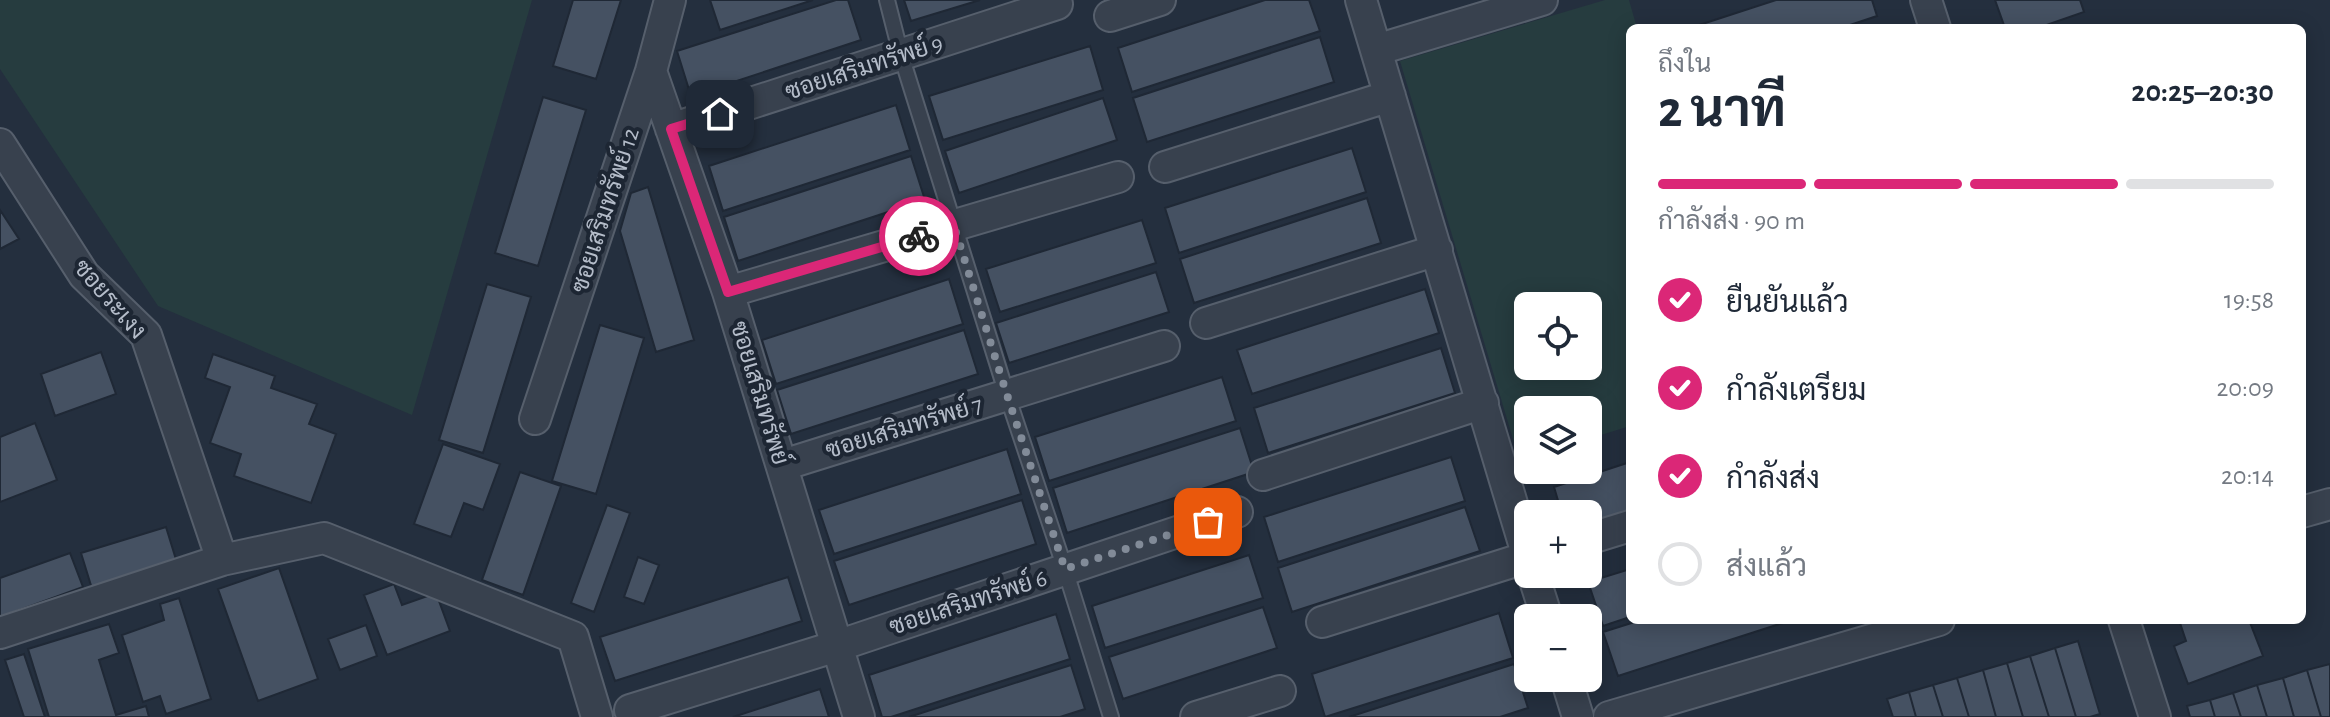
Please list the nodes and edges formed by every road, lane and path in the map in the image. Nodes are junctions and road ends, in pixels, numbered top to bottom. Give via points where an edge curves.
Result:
1 (670, 0) edge
2 (887, 0) edge
3 (1160, 0) edge
4 (1361, 0) edge
5 (1542, 0) edge
6 (1926, 0) edge
7 (1057, 4) dead end
8 (1110, 16) dead end
9 (1934, 24) edge
10 (1376, 50) junction
11 (901, 55) junction
12 (651, 71) junction
13 (1390, 96) junction
14 (671, 129) junction
15 (0, 144) edge
16 (1165, 167) dead end
17 (1118, 177) dead end
18 (954, 226) junction
19 (1437, 250) junction
20 (728, 292) junction
21 (1206, 323) dead end
22 (1164, 346) dead end
23 (1007, 395) junction
24 (1483, 403) junction
25 (535, 419) dead end
26 (783, 465) junction
27 (1263, 475) dead end
28 (2330, 504) edge
29 (2306, 511) edge
30 (1237, 512) dead end
31 (1626, 527) edge
32 (1602, 535) edge
33 (222, 560) junction
34 (1065, 569) junction
35 (1322, 622) dead end
36 (1925, 624) edge
37 (2125, 624) edge
38 (0, 633) edge
39 (837, 646) junction
40 (1280, 691) dead end
41 (1570, 692) edge
42 (630, 710) dead end
43 (597, 717) edge
44 (859, 717) edge
45 (1111, 717) edge
46 (1196, 717) edge
47 (1578, 717) edge
48 (1609, 717) edge
49 (2155, 717) edge

1 - 12 street, ซอยเสริมทรัพย์ 12
2 - 11 lane
3 - 8 street
4 - 10 street
5 - 10 street
6 - 9 street
7 - 11 street, ซอยเสริมทรัพย์ 9
10 - 13 street
11 - 14 street, ซอยเสริมทรัพย์ 9
11 - 18 lane
12 - 14 street, ซอยเสริมทรัพย์
12 - 25 street, ซอยเสริมทรัพย์ 12
13 - 16 street
13 - 19 street
14 - 20 street, ซอยเสริมทรัพย์
15 - 33 street, ซอยระเงง via 84,275 146,335
17 - 18 street
18 - 20 street
18 - 23 lane
19 - 21 street
19 - 24 street
20 - 26 street, ซอยเสริมทรัพย์
22 - 23 street, ซอยเสริมทรัพย์ 7
23 - 26 street, ซอยเสริมทรัพย์ 7
23 - 34 lane
24 - 27 street
24 - 35 street via 1528,557
26 - 39 street, ซอยเสริมทรัพย์
28 - 29 street
30 - 34 street, ซอยเสริมทรัพย์ 6
31 - 32 street
33 - 38 street
33 - 43 street via 324,538 573,637
34 - 39 street, ซอยเสริมทรัพย์ 6
34 - 45 lane
36 - 48 street
37 - 49 street
39 - 42 street, ซอยเสริมทรัพย์ 6
39 - 44 street, ซอยเสริมทรัพย์
40 - 46 street
41 - 47 street

